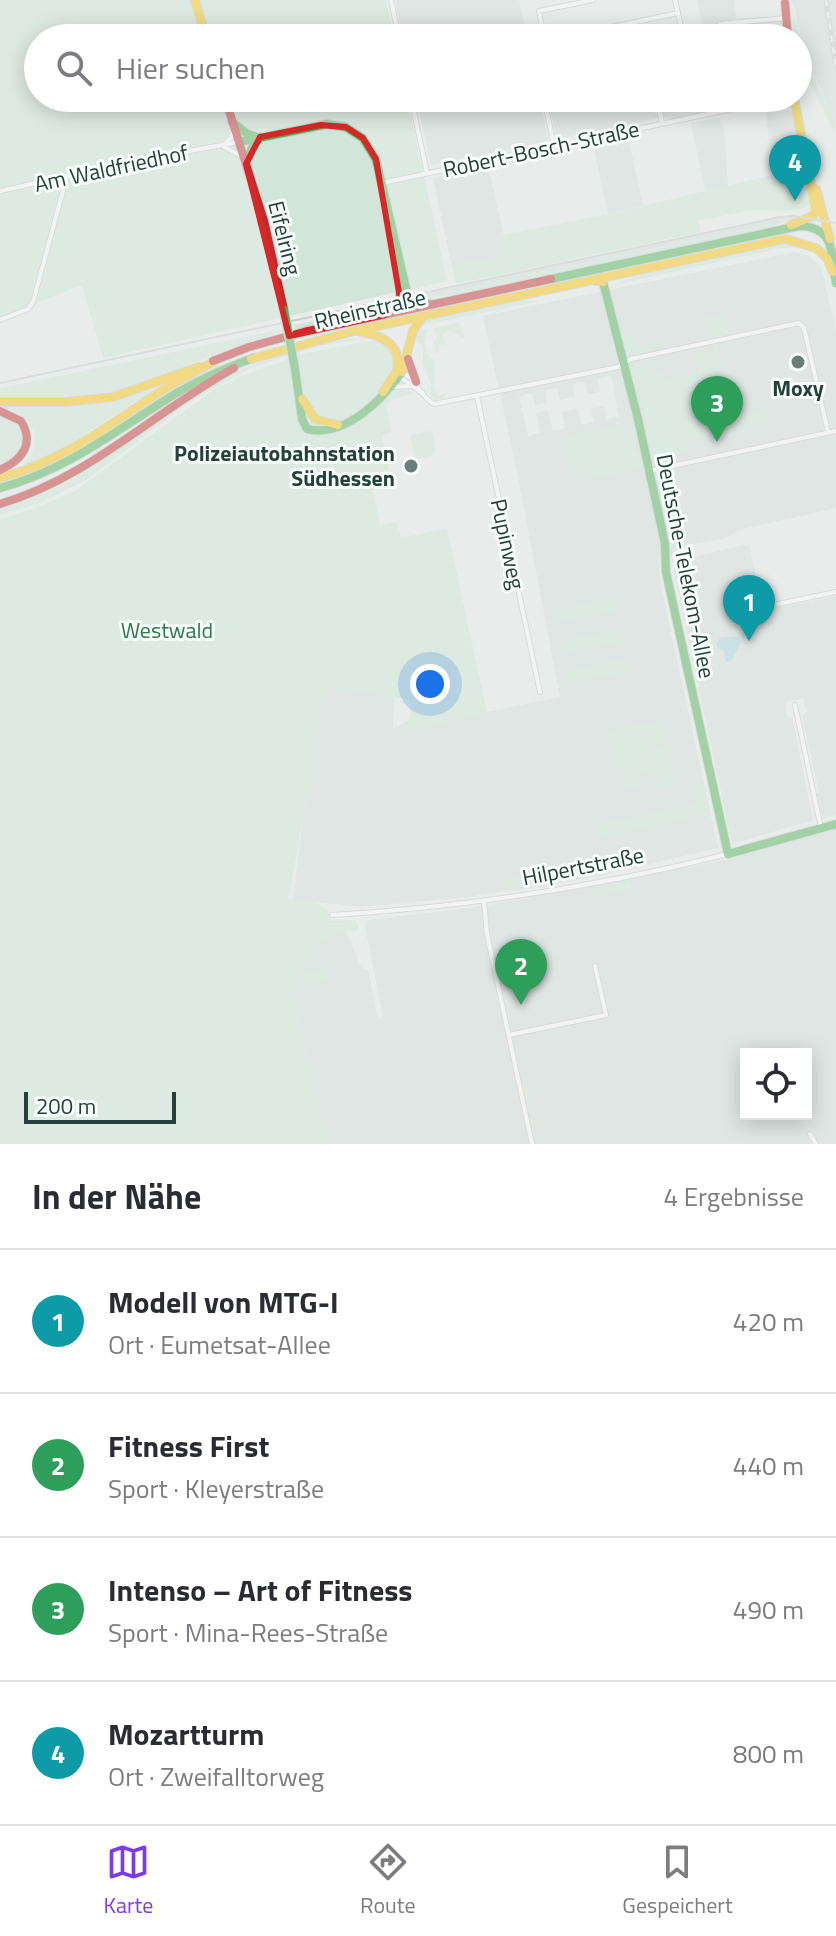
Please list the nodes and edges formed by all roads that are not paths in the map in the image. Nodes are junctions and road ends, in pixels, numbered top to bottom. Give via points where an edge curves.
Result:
1 (195, 0) edge
2 (391, 0) edge
3 (593, 0) edge
4 (675, 0) edge
5 (785, 3) dead end
6 (678, 13) junction
7 (786, 18) junction
8 (202, 24) edge
9 (396, 24) edge
10 (541, 24) edge
11 (626, 24) edge
12 (680, 24) edge
13 (720, 24) edge
14 (787, 24) edge
15 (229, 112) edge
16 (414, 112) edge
17 (547, 112) edge
18 (660, 112) edge
19 (718, 112) edge
20 (796, 112) edge
21 (662, 123) junction
22 (233, 126) junction
23 (260, 137) junction
24 (239, 142) junction
25 (222, 146) junction
26 (554, 147) junction
27 (244, 160) junction
28 (427, 173) junction
29 (67, 176) junction
30 (811, 178) junction
31 (382, 183) junction
32 (0, 191) edge
33 (784, 228) junction
34 (829, 236) junction
35 (399, 265) junction
36 (835, 279) edge
37 (593, 280) junction
38 (434, 304) junction
39 (385, 315) junction
40 (423, 316) junction
41 (0, 320) edge
42 (354, 331) junction
43 (407, 357) junction
44 (253, 358) junction
45 (217, 360) junction
46 (624, 364) junction
47 (399, 373) junction
48 (414, 384) junction
49 (392, 387) junction
50 (477, 396) junction
51 (0, 402) edge
52 (376, 402) junction
53 (0, 411) edge
54 (836, 431) edge
55 (828, 432) junction
56 (0, 470) edge
57 (649, 471) junction
58 (0, 478) edge
59 (0, 488) edge
60 (0, 504) edge
61 (836, 592) edge
62 (764, 607) dead end
63 (540, 692) dead end
64 (795, 705) dead end
65 (836, 824) edge
66 (821, 828) junction
67 (728, 854) junction
68 (484, 901) junction
69 (332, 915) dead end
70 (595, 966) dead end
71 (509, 1035) junction
72 (810, 1134) dead end
73 (532, 1144) edge
74 (816, 1144) edge

1 - 8 main road
2 - 9 street
3 - 10 street via 539,11
4 - 6 street
5 - 7 main road
6 - 11 street
6 - 12 street
7 - 13 street
7 - 14 main road
15 - 22 main road, Eifelring
16 - 28 street
17 - 26 street
18 - 21 street
19 - 21 street, Robert-Bosch-Straße
20 - 30 main road
21 - 26 street, Robert-Bosch-Straße
22 - 23 main road
22 - 24 main road, Eifelring
22 - 25 street via 231,138
23 - 24 main road
23 - 27 main road
23 - 31 main road via 321,125 346,127 369,144
24 - 25 street, Am Waldfriedhof
24 - 27 main road, Eifelring
25 - 27 street
25 - 29 street, Am Waldfriedhof
26 - 28 street, Robert-Bosch-Straße
27 - 52 main road, Eifelring, bridge via 264,221 308,413 318,422 345,423
28 - 31 street, Robert-Bosch-Straße
29 - 32 street, Am Waldfriedhof
29 - 41 street via 33,302
30 - 33 main road, Rheinstraße via 813,216
30 - 34 main road
31 - 35 main road
33 - 34 main road, Rheinstraße via 799,224
33 - 38 main road, Rheinstraße
34 - 36 main road
35 - 38 main road via 409,296
35 - 39 main road via 400,298
36 - 37 main road, Rheinstraße via 827,258 816,248 785,239
37 - 40 main road, Rheinstraße
37 - 46 main road, Deutsche-Telekom-Allee via 605,286
38 - 39 main road, Rheinstraße
39 - 45 main road, Rheinstraße via 289,336
40 - 42 main road, Rheinstraße
40 - 43 main road
42 - 44 main road, Rheinstraße
42 - 47 main road via 391,341 399,356
43 - 47 main road
43 - 48 main road
44 - 59 main road via 188,387 68,464
44 - 60 main road, Rheinstraße via 174,404 80,472
45 - 51 main road, Rheinstraße via 109,398
45 - 58 main road via 75,449
46 - 50 street
46 - 55 street via 799,323
46 - 57 main road, Deutsche-Telekom-Allee
47 - 48 street
47 - 49 main road, Eifelring
47 - 52 main road, Eifelring
48 - 49 street
48 - 50 street via 434,404
49 - 52 main road, Eifelring
50 - 63 street, Pupinweg
53 - 56 main road via 21,421 29,439 24,455
54 - 55 street
55 - 57 street
57 - 67 main road, Deutsche-Telekom-Allee
61 - 62 street
64 - 66 street
65 - 66 main road, Hilpertstraße
66 - 67 main road, Hilpertstraße
67 - 68 street, Hilpertstraße
68 - 69 street, Hilpertstraße
68 - 71 street
70 - 71 street via 606,1015
71 - 73 street
72 - 74 street

